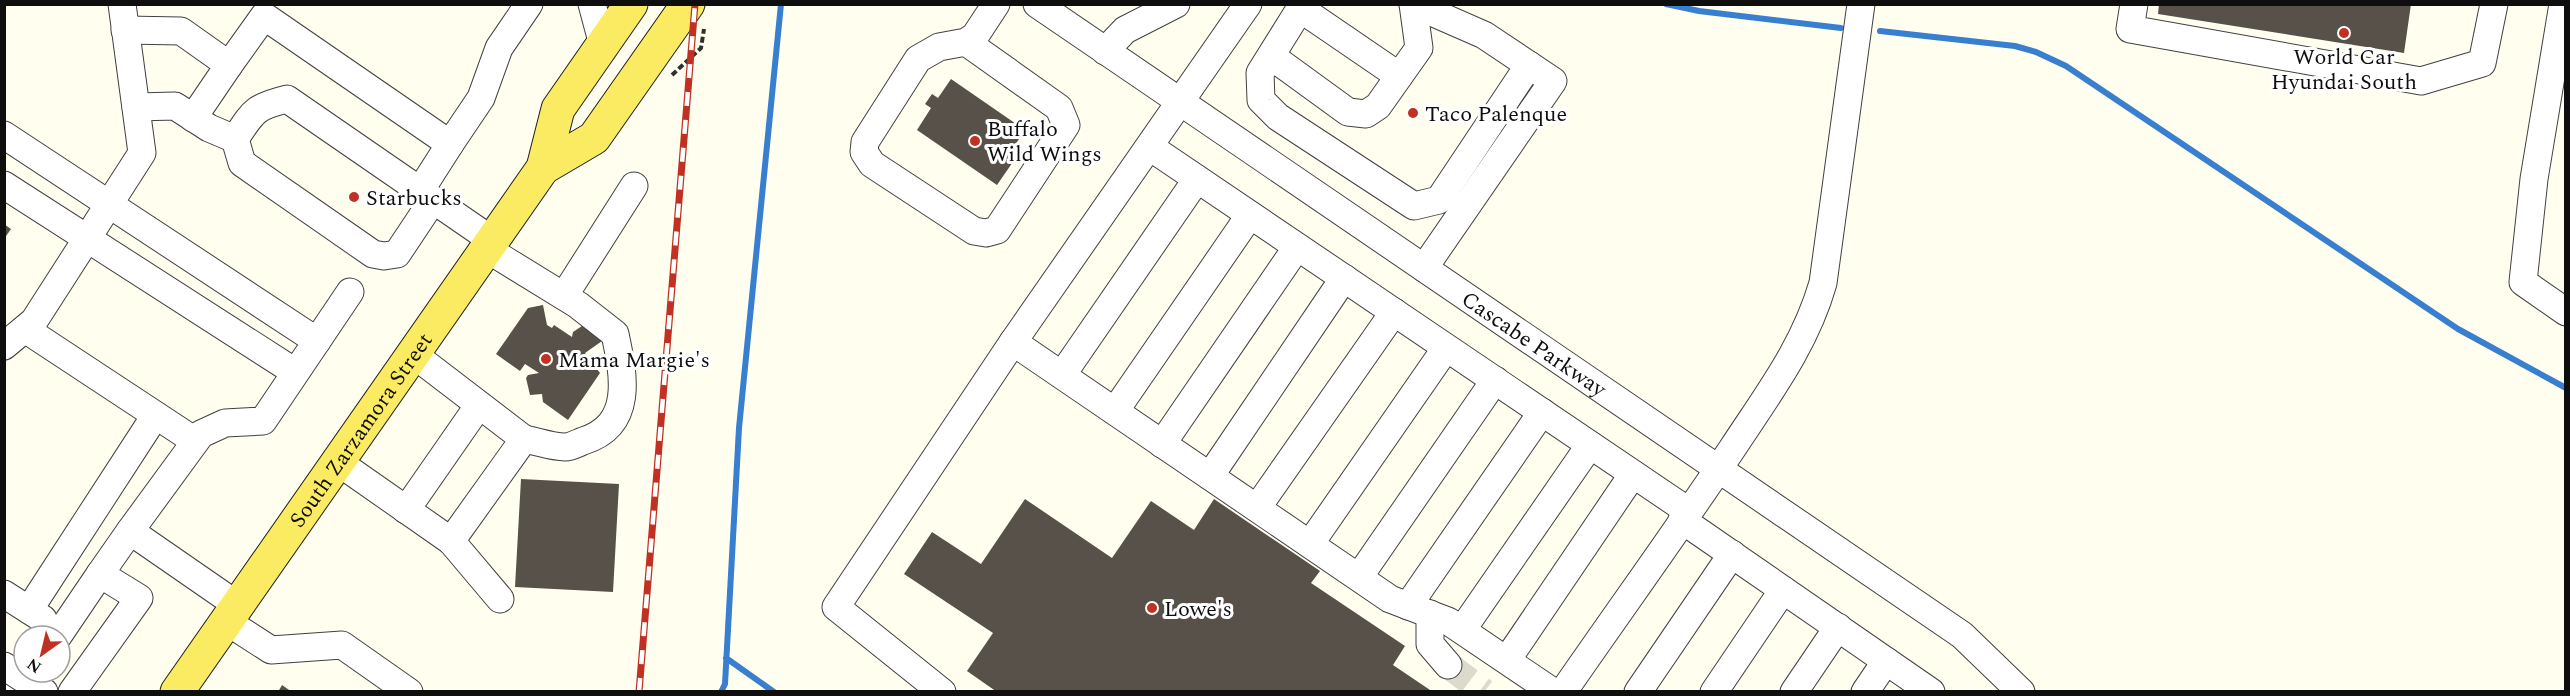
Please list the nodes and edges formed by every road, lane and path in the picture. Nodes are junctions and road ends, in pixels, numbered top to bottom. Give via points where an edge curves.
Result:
1 (529, 4) edge
2 (592, 4) edge
3 (631, 4) edge
4 (688, 4) edge
5 (996, 4) edge
6 (1037, 4) edge
7 (1176, 4) edge
8 (1248, 4) edge
9 (1413, 4) edge
10 (1861, 4) edge
11 (2134, 4) edge
12 (2494, 4) edge
13 (2563, 4) edge
14 (1302, 7) edge
15 (124, 17) edge
16 (966, 42) junction
17 (603, 45) junction
18 (1105, 51) junction
19 (1271, 56) junction
20 (229, 65) junction
21 (1529, 65) junction
22 (1399, 76) junction
23 (1181, 103) junction
24 (136, 107) junction
25 (193, 118) junction
26 (4, 135) edge
27 (235, 139) junction
28 (450, 144) junction
29 (1150, 147) junction
30 (543, 168) junction
31 (1197, 179) junction
32 (4, 185) edge
33 (634, 186) dead end
34 (427, 195) junction
35 (109, 204) junction
36 (1250, 215) junction
37 (87, 239) junction
38 (490, 245) junction
39 (1297, 247) junction
40 (1424, 268) junction
41 (1344, 278) junction
42 (350, 292) dead end
43 (564, 296) junction
44 (1394, 312) junction
45 (2565, 312) edge
46 (25, 329) junction
47 (317, 341) junction
48 (1013, 342) junction
49 (4, 346) edge
50 (1446, 348) junction
51 (413, 354) junction
52 (296, 372) junction
53 (1062, 375) junction
54 (1495, 380) junction
55 (479, 405) junction
56 (1115, 411) junction
57 (1542, 412) junction
58 (155, 416) junction
59 (524, 439) junction
60 (195, 441) junction
61 (1162, 444) junction
62 (1590, 445) junction
63 (338, 462) junction
64 (1718, 468) junction
65 (1633, 474) junction
66 (1210, 476) junction
67 (1257, 508) junction
68 (406, 510) junction
69 (1685, 516) junction
70 (130, 531) junction
71 (451, 541) junction
72 (1310, 544) junction
73 (1732, 554) junction
74 (100, 574) junction
75 (1359, 578) junction
76 (1783, 590) junction
77 (4, 594) edge
78 (500, 599) dead end
79 (29, 610) junction
80 (1419, 610) junction
81 (232, 613) junction
82 (47, 624) edge
83 (67, 624) edge
84 (1838, 627) junction
85 (1462, 630) junction
86 (1507, 660) junction
87 (1886, 661) junction
88 (1448, 665) tunnel mouth
89 (2019, 691) edge
90 (72, 692) edge
91 (177, 692) edge
92 (409, 692) edge
93 (942, 692) edge
94 (1553, 692) edge
95 (1563, 692) edge
96 (1638, 692) edge
97 (1714, 692) edge
98 (1794, 692) edge
99 (1865, 692) edge
100 (1931, 692) edge

1 - 28 street via 499,48 481,98
2 - 17 street
3 - 17 main road, South Zarzamora Street
4 - 30 main road, South Zarzamora Street via 594,138
5 - 16 street via 975,36
6 - 18 street, Cascabe Parkway
7 - 18 street via 1125,30
8 - 23 street
9 - 21 street via 1484,35
9 - 22 street via 1419,48
10 - 64 street via 1823,283 1814,316 1795,354
11 - 12 street via 2130,29 2421,81 2482,63
13 - 45 street via 2534,178 2523,282
14 - 19 street
14 - 22 street
15 - 20 street via 181,31
15 - 24 street
16 - 16 street via 939,47 918,59 865,142 864,152 872,164 974,231 986,233 997,230 1066,121 1059,108
17 - 30 main road, South Zarzamora Street via 558,109
18 - 23 street, Cascabe Parkway
19 - 21 street via 1260,73 1261,100 1278,117 1414,206 1439,200
19 - 22 street via 1348,112 1366,114 1378,106
20 - 25 street
20 - 28 street via 264,16
21 - 40 street via 1553,81
23 - 29 street
23 - 40 street, Cascabe Parkway
24 - 25 street via 175,106
24 - 35 street via 142,153
25 - 27 street via 208,129
26 - 35 street
27 - 34 street via 251,114 263,105 287,99
27 - 34 street via 242,163 373,254 397,254
28 - 34 street
29 - 31 street
29 - 48 street
30 - 38 main road, South Zarzamora Street
31 - 36 street
31 - 53 street
32 - 37 street
33 - 43 street
34 - 38 street
35 - 37 street
35 - 47 street
36 - 39 street
36 - 56 street
37 - 46 street
37 - 52 street
38 - 43 street
38 - 51 main road, South Zarzamora Street
39 - 41 street
39 - 61 street
40 - 64 street, Cascabe Parkway
41 - 44 street
41 - 66 street
42 - 47 street
43 - 59 street via 615,334 623,390 615,421 599,436 566,447
44 - 50 street
44 - 67 street
46 - 49 street
46 - 58 street
47 - 52 street
48 - 53 street
48 - 93 street via 836,607
50 - 54 street
50 - 72 street
51 - 55 street
51 - 63 main road, South Zarzamora Street
52 - 60 street via 263,421 225,423
53 - 56 street
54 - 57 street
54 - 75 street
55 - 59 street
55 - 68 street
56 - 61 street
57 - 62 street
57 - 80 street
58 - 60 street
58 - 79 street
59 - 71 street
60 - 70 street
61 - 66 street
62 - 65 street
62 - 85 street
63 - 68 street
63 - 81 main road, South Zarzamora Street
64 - 69 street
64 - 89 street, Cascabe Parkway via 1962,635
65 - 69 street
65 - 86 street
66 - 67 street
67 - 72 street
68 - 71 street
69 - 73 street
69 - 95 street
70 - 74 street
70 - 81 street
71 - 78 street
72 - 75 street
73 - 76 street
73 - 96 street
74 - 83 street
74 - 90 street via 139,597
75 - 80 street via 1390,599
76 - 84 street
76 - 97 street
77 - 79 street
79 - 82 street
80 - 85 street
80 - 88 street via 1430,644
81 - 91 main road, South Zarzamora Street
81 - 92 street via 271,650 342,645
84 - 87 street
84 - 98 street
85 - 86 street
86 - 94 street
87 - 99 street
87 - 100 street

